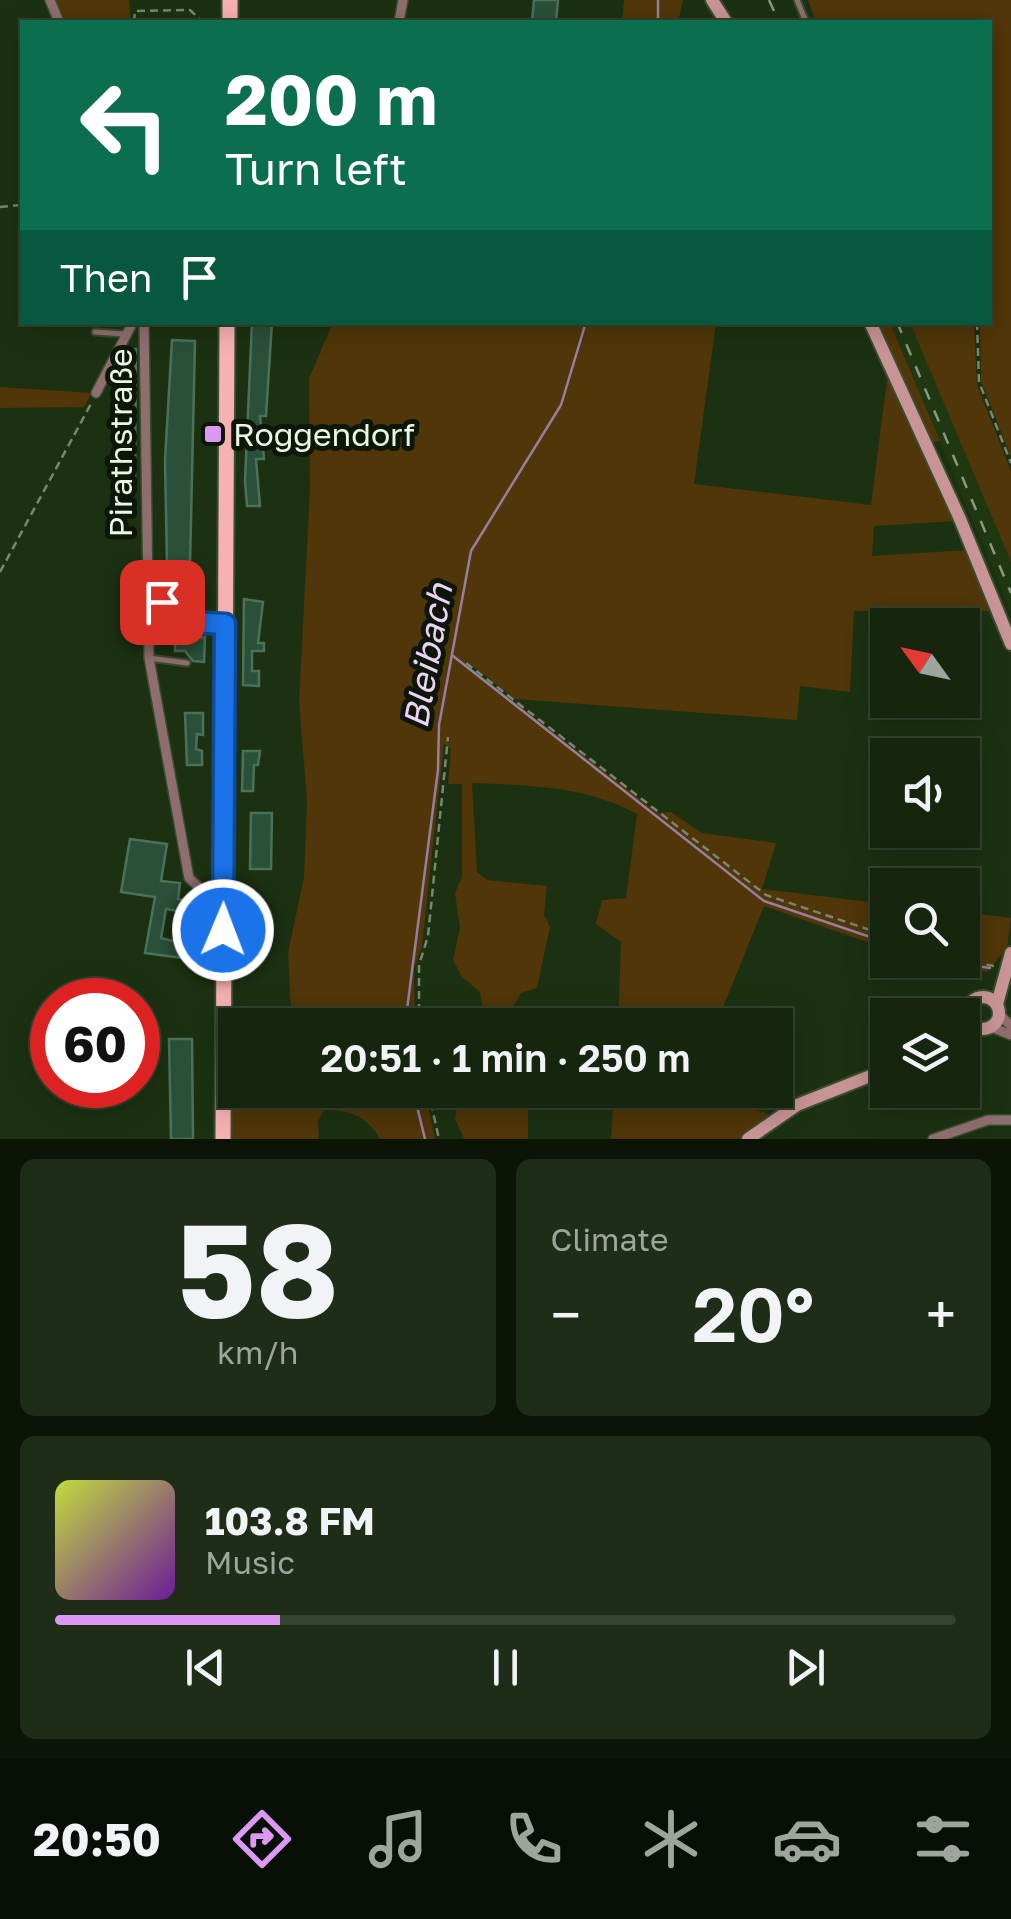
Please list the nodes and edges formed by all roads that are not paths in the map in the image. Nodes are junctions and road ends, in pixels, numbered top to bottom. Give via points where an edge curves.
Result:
1 (131, 325) edge
2 (144, 325) edge
3 (227, 325) edge
4 (871, 325) edge
5 (95, 332) dead end
6 (124, 334) junction
7 (96, 393) road end
8 (162, 602) dead end
9 (225, 624) junction
10 (147, 634) junction
11 (187, 634) dead end
12 (1011, 644) edge
13 (149, 658) junction
14 (188, 662) dead end
15 (224, 894) junction
16 (1004, 961) edge
17 (982, 1015) edge
18 (1011, 1026) edge
19 (1011, 1035) edge
20 (870, 1076) edge
21 (1011, 1120) edge
22 (222, 1139) edge
23 (748, 1139) edge
24 (934, 1139) edge

1 - 6 street
2 - 10 street, Pirathstraße
3 - 9 main road
4 - 12 main road
5 - 6 lane
6 - 7 street
8 - 9 lane via 172,617
9 - 15 main road
10 - 11 lane
10 - 13 street, Pirathstraße
13 - 14 lane
13 - 15 street, Pirathstraße via 194,887
15 - 22 main road
16 - 17 main road
17 - 18 street
17 - 19 street
20 - 23 main road via 797,1106
21 - 24 street via 988,1120

